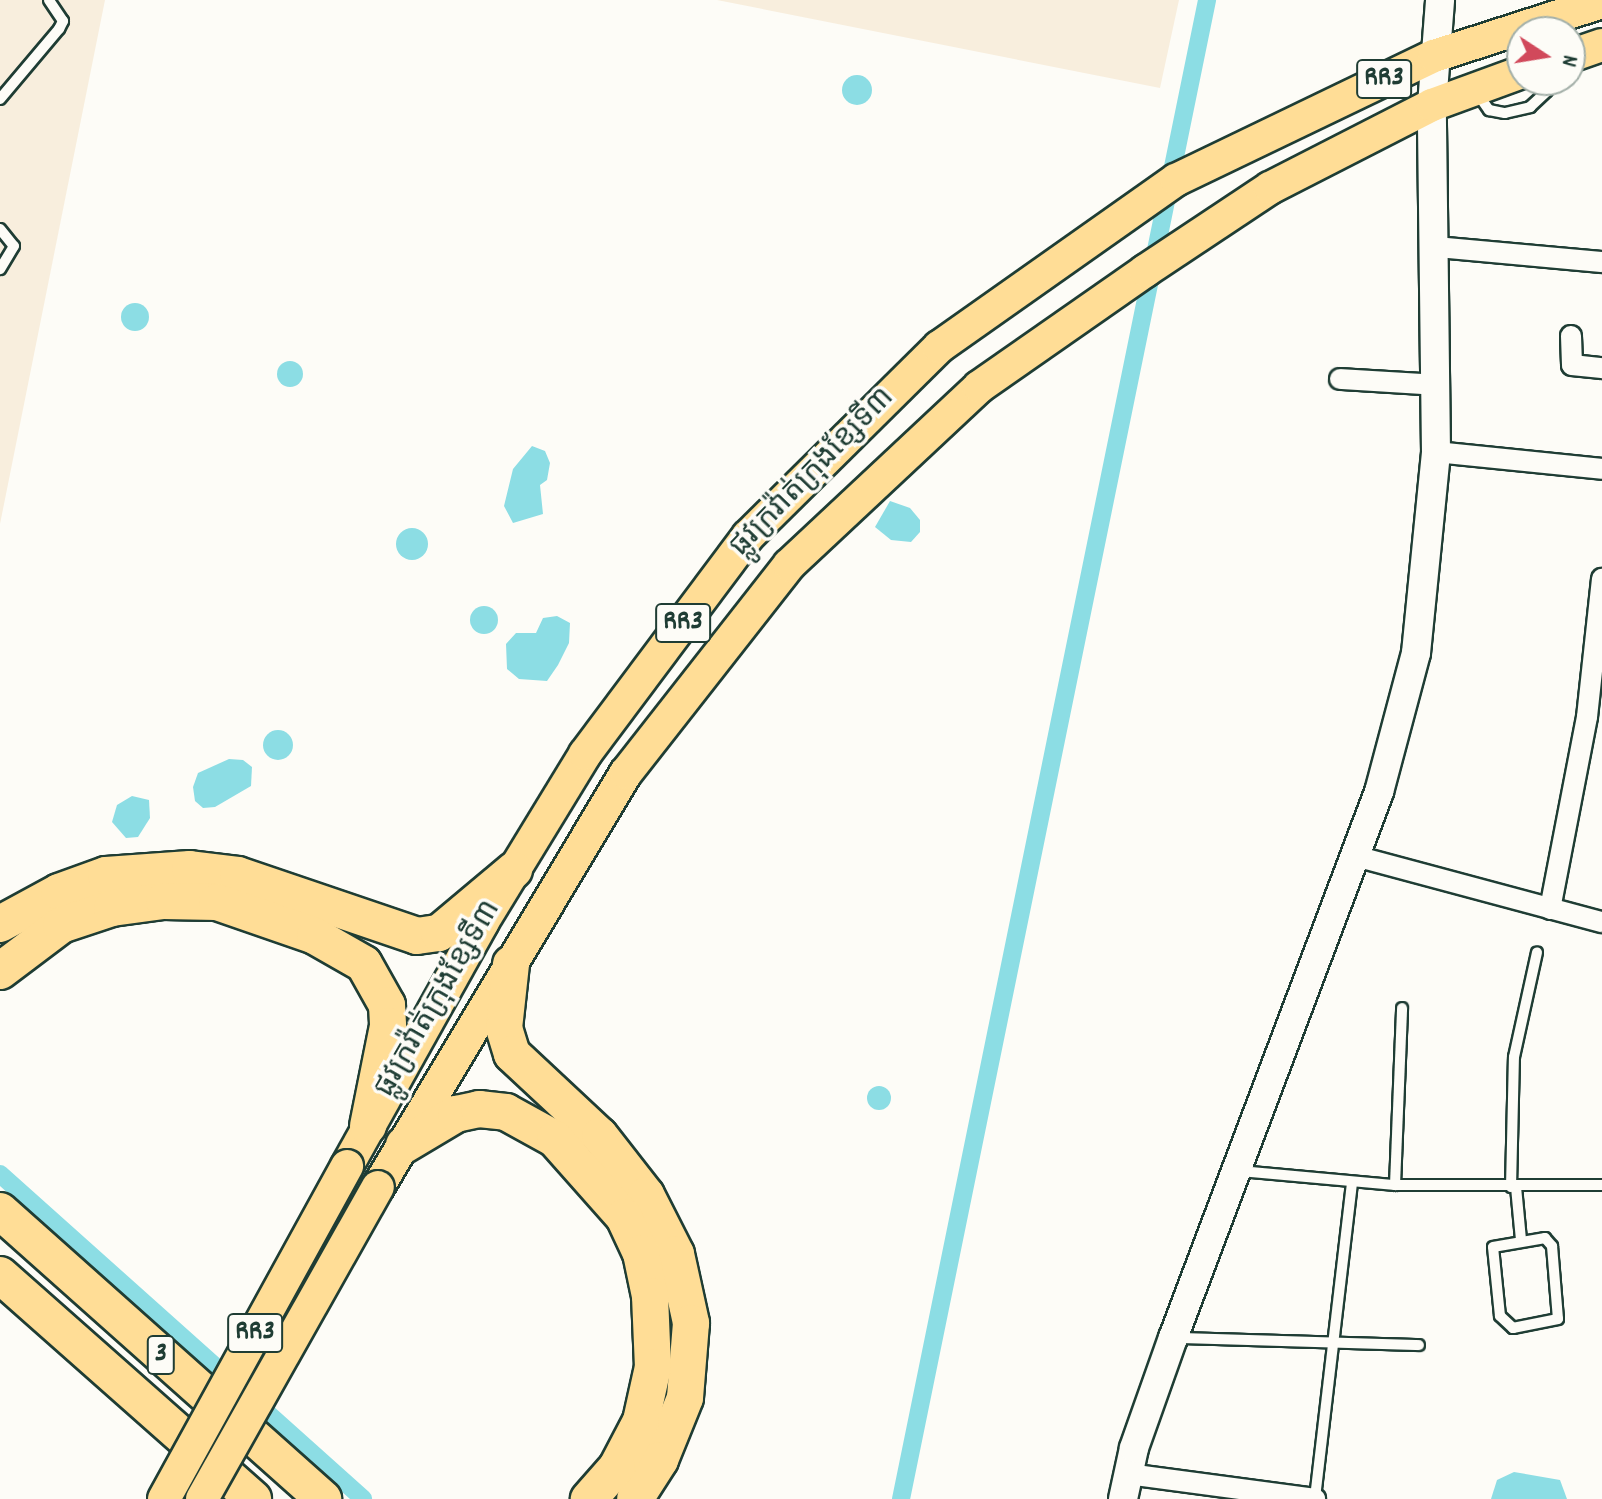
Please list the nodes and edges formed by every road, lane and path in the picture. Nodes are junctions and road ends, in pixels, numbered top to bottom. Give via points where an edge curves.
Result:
1 (49, 0) edge
2 (1440, 0) edge
3 (1602, 2) edge
4 (1434, 56) junction
5 (1506, 77) edge
6 (1473, 88) junction
7 (1542, 96) edge
8 (0, 99) edge
9 (1432, 105) junction
10 (0, 229) edge
11 (1437, 247) junction
12 (1602, 262) edge
13 (0, 269) edge
14 (1571, 336) dead end
15 (1602, 368) edge
16 (1340, 379) dead end
17 (1437, 385) junction
18 (1436, 452) junction
19 (1602, 469) edge
20 (1602, 579) edge
21 (1600, 625) edge
22 (1355, 856) junction
23 (514, 870) junction
24 (1550, 909) junction
25 (1602, 922) edge
26 (0, 924) edge
27 (1537, 952) dead end
28 (511, 964) junction
29 (0, 971) edge
30 (1402, 1008) dead end
31 (368, 1126) junction
32 (404, 1145) junction
33 (1238, 1170) junction
34 (1352, 1183) junction
35 (1395, 1185) junction
36 (1602, 1185) edge
37 (1514, 1187) junction
38 (0, 1211) edge
39 (1521, 1240) junction
40 (0, 1275) edge
41 (1173, 1338) junction
42 (1334, 1340) junction
43 (1419, 1345) dead end
44 (1125, 1486) edge
45 (164, 1499) edge
46 (202, 1499) edge
47 (253, 1499) edge
48 (323, 1499) edge
49 (589, 1499) edge
50 (635, 1499) edge
51 (1315, 1499) edge

1 - 8 lane via 63,21
2 - 4 main road
3 - 4 main road, ផ្លូវក្រវ៉ាត់ក្រុងខ្សែទី៣ / RR3
4 - 9 main road
4 - 23 main road, ផ្លូវក្រវ៉ាត់ក្រុងខ្សែទី៣ / RR3 via 1164,188 939,347 748,536 585,754
5 - 6 main road, ផ្លូវក្រវ៉ាត់ក្រុងខ្សែទី៣ / RR3
6 - 7 lane via 1489,110 1505,113 1530,107
6 - 9 main road, ផ្លូវក្រវ៉ាត់ក្រុងខ្សែទី៣ / RR3
9 - 11 main road
9 - 28 main road, ផ្លូវក្រវ៉ាត់ក្រុងខ្សែទី៣ / RR3 via 1270,188 979,387 789,565 626,773
10 - 13 lane via 14,246
11 - 12 street
11 - 17 main road
14 - 15 street via 1572,365
16 - 17 street
17 - 18 main road
18 - 19 street
18 - 22 main road via 1416,653 1379,792
20 - 21 street
21 - 24 street
22 - 24 street
22 - 33 main road
23 - 26 highway via 439,933 417,936 238,875 190,869 106,875 59,892
23 - 31 main road, ផ្លូវក្រវ៉ាត់ក្រុងខ្សែទី៣ / RR3
24 - 25 street
27 - 37 lane via 1514,1057
28 - 32 main road, ផ្លូវក្រវ៉ាត់ក្រុងខ្សែទី៣ / RR3
28 - 50 highway via 504,1028 512,1054 600,1136 646,1195 676,1254 691,1323 685,1398 660,1460
29 - 31 highway via 61,925 112,908 164,901 217,902 315,936 364,964 387,1005 388,1026
30 - 35 lane
31 - 45 main road, ផ្លូវក្រវ៉ាត់ក្រុងខ្សែទី៣ / RR3, bridge
32 - 46 main road, ផ្លូវក្រវ៉ាត់ក្រុងខ្សែទី៣ / RR3, bridge
32 - 49 highway via 456,1114 479,1109 506,1112 555,1139 624,1217 641,1253 650,1296 656,1329 653,1367 641,1421 617,1467
33 - 34 lane
33 - 41 main road
34 - 35 lane
34 - 42 lane
35 - 37 lane
36 - 37 lane
37 - 39 lane
38 - 48 highway, 3
39 - 39 lane via 1493,1247 1500,1316 1513,1328 1553,1324 1559,1313 1552,1246 1545,1238
40 - 47 highway, 3
41 - 42 lane
41 - 44 main road
42 - 43 lane
42 - 51 lane
44 - 51 street

